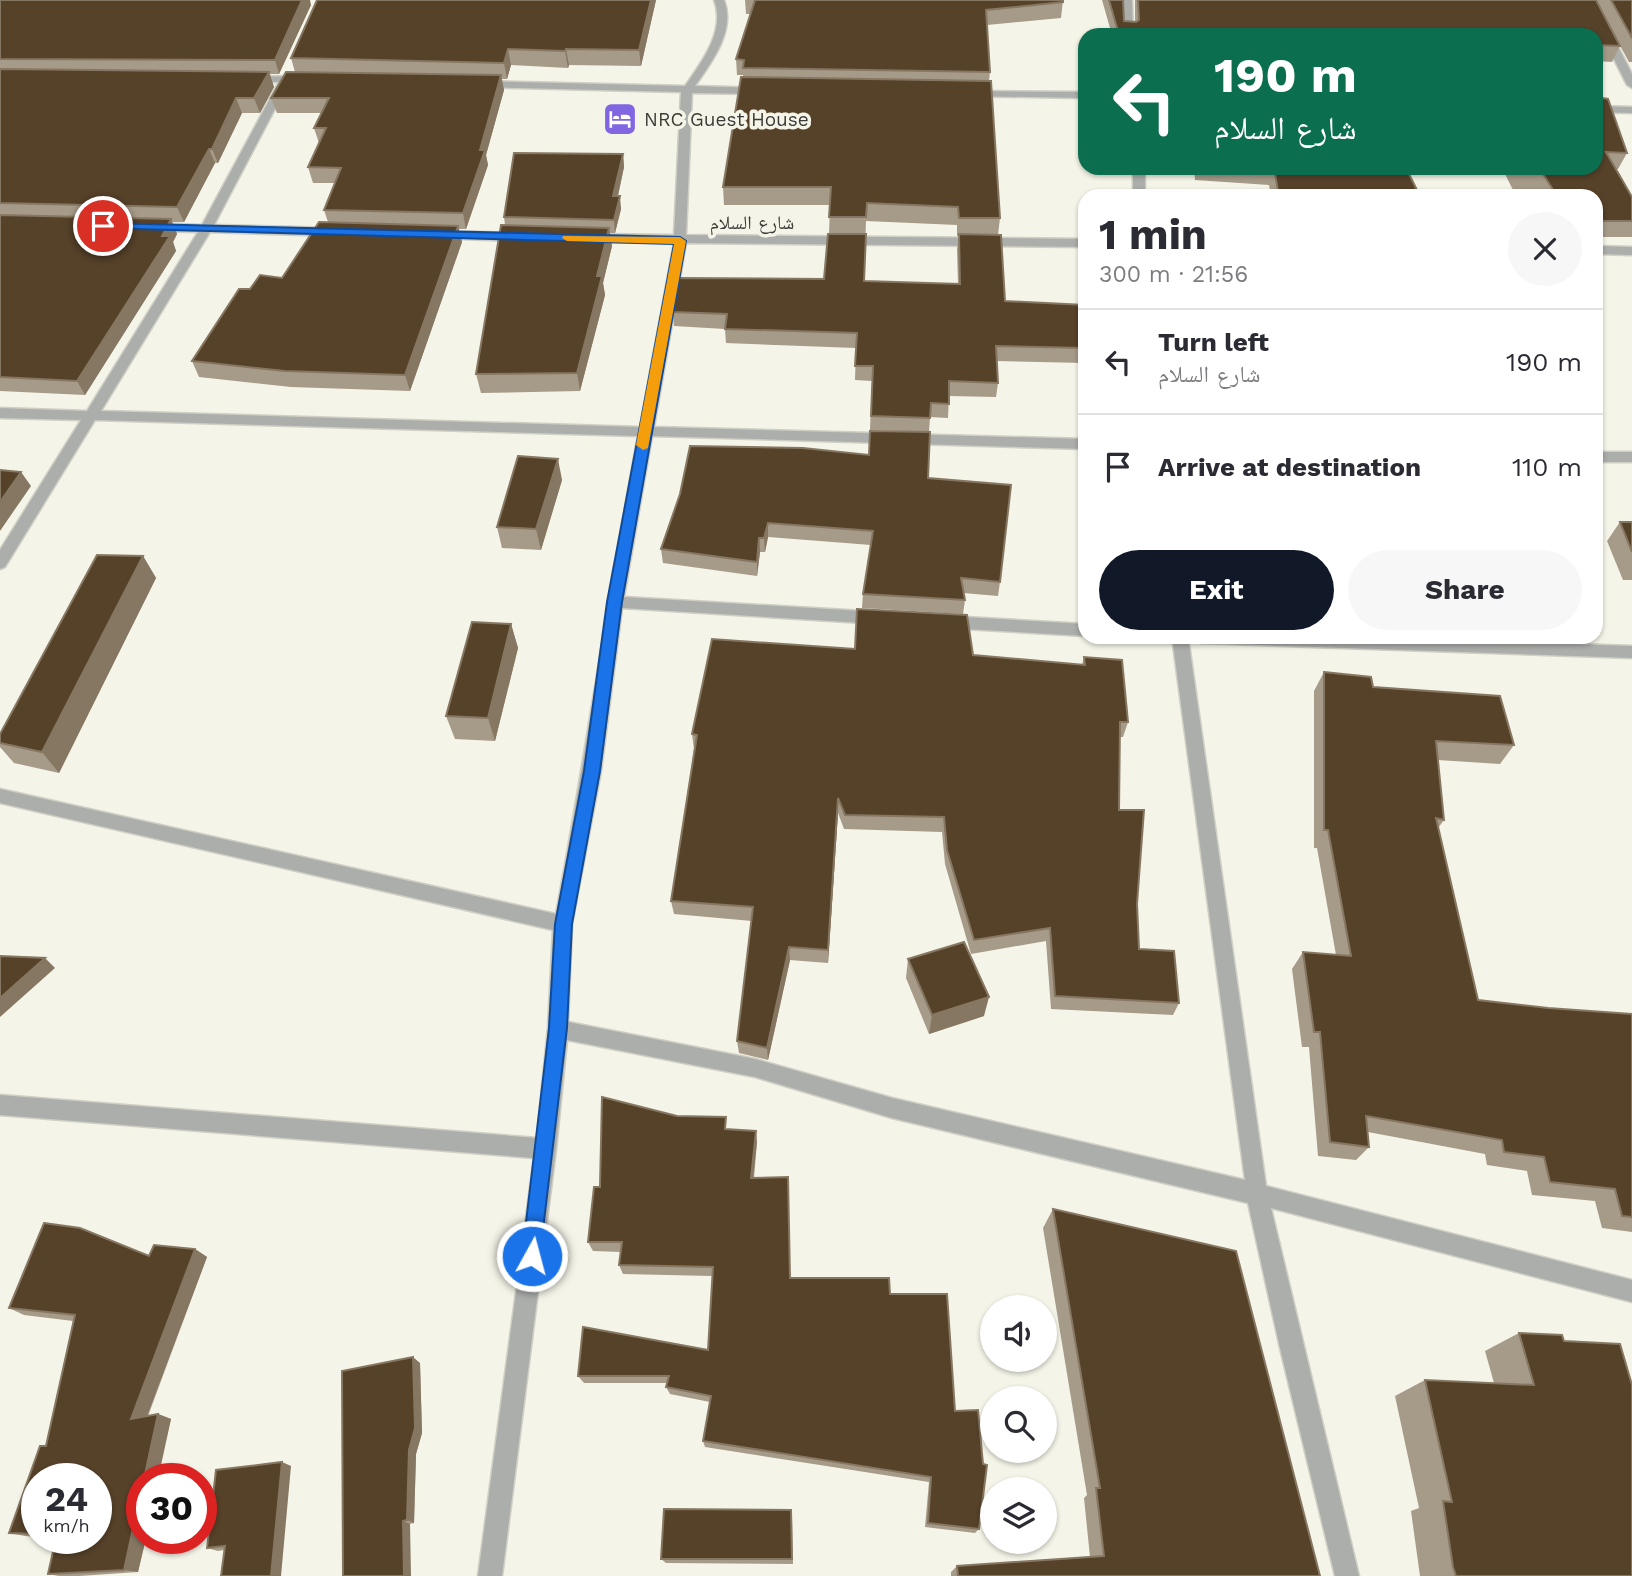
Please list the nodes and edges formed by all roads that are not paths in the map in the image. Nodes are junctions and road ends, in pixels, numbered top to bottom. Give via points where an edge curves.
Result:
1 (719, 0) edge
2 (1128, 0) edge
3 (1590, 0) edge
4 (1128, 28) edge
5 (289, 73) junction
6 (232, 79) edge
7 (314, 79) edge
8 (466, 83) edge
9 (1632, 85) edge
10 (687, 90) junction
11 (769, 91) edge
12 (961, 93) edge
13 (1078, 95) edge
14 (1603, 109) edge
15 (1632, 110) edge
16 (137, 227) edge
17 (206, 229) junction
18 (345, 232) edge
19 (429, 234) edge
20 (541, 237) edge
21 (569, 238) edge
22 (680, 241) junction
23 (1078, 243) edge
24 (1603, 250) edge
25 (1632, 251) edge
26 (0, 413) edge
27 (92, 417) junction
28 (645, 433) junction
29 (1078, 444) edge
30 (1603, 457) edge
31 (1632, 457) edge
32 (0, 563) edge
33 (615, 602) junction
34 (891, 619) edge
35 (933, 621) edge
36 (1078, 631) edge
37 (1181, 644) edge
38 (1402, 644) edge
39 (1632, 652) edge
40 (0, 796) edge
41 (564, 924) junction
42 (558, 1028) junction
43 (0, 1105) edge
44 (546, 1149) junction
45 (1257, 1194) junction
46 (1632, 1291) edge
47 (490, 1576) edge
48 (1347, 1576) edge

1 - 10 street via 721,30 708,61
2 - 4 street
3 - 9 street
5 - 6 street
5 - 7 street
5 - 17 street
8 - 10 street
10 - 11 street
10 - 22 street
12 - 13 street
14 - 15 street
16 - 17 street
17 - 18 street
17 - 27 street
19 - 20 street
21 - 22 street, شارع السلام
22 - 23 street, شارع السلام
22 - 28 street
24 - 25 street
26 - 27 street
27 - 28 street
27 - 32 street
28 - 29 street
28 - 33 street
30 - 31 street
33 - 34 street
33 - 41 street via 592,771
35 - 36 street
37 - 45 street
38 - 39 street
40 - 41 street
41 - 42 street
42 - 44 street
42 - 45 street via 755,1068 891,1108
43 - 44 street
44 - 47 street
45 - 46 street
45 - 48 street

